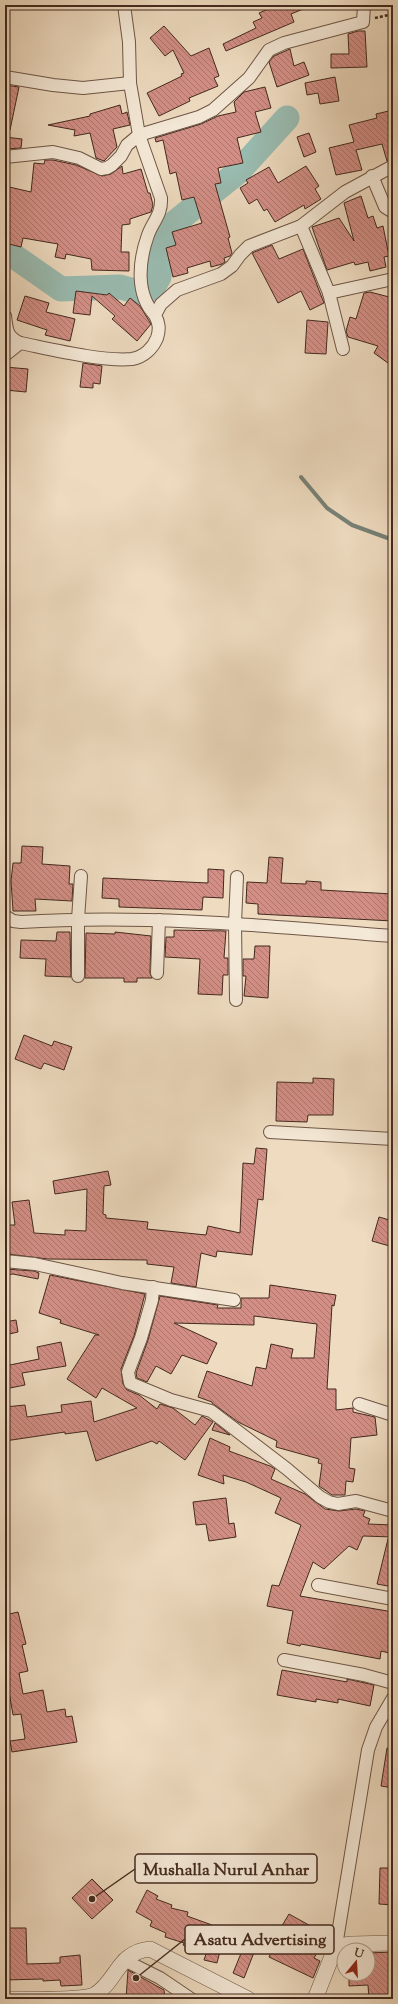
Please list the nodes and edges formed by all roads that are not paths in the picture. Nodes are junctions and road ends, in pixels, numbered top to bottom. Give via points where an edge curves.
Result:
1 (124, 5) edge
2 (364, 5) edge
3 (5, 76) edge
4 (130, 83) junction
5 (139, 134) junction
6 (5, 157) edge
7 (393, 166) edge
8 (372, 176) junction
9 (393, 212) edge
10 (301, 226) junction
11 (393, 279) edge
12 (329, 293) junction
13 (155, 315) junction
14 (5, 316) edge
15 (20, 343) junction
16 (343, 349) dead end
17 (5, 355) edge
18 (80, 876) dead end
19 (238, 877) dead end
20 (5, 916) edge
21 (78, 918) junction
22 (159, 920) junction
23 (235, 923) junction
24 (393, 936) edge
25 (157, 973) dead end
26 (78, 976) dead end
27 (236, 1000) dead end
28 (270, 1132) dead end
29 (393, 1139) edge
30 (5, 1261) edge
31 (154, 1287) junction
32 (234, 1300) dead end
33 (359, 1404) dead end
34 (393, 1415) edge
35 (393, 1512) edge
36 (318, 1585) dead end
37 (393, 1599) edge
38 (284, 1660) dead end
39 (393, 1683) edge
40 (393, 1698) edge
41 (337, 1942) edge
42 (376, 1943) edge
43 (393, 1943) edge
44 (336, 1946) edge
45 (124, 1960) junction
46 (5, 1999) edge
47 (33, 1999) edge
48 (191, 1999) edge
49 (248, 1999) edge
50 (315, 1999) edge

1 - 4 street via 129,42
2 - 5 street via 363,22 284,43 269,50 249,78 213,110 200,117
3 - 4 street via 83,88
4 - 5 street
5 - 6 street via 112,165 101,169 79,158 53,152
5 - 13 street via 158,187 162,208 148,234 140,281 146,303
7 - 8 street
8 - 9 street via 386,207
8 - 10 street via 345,192
10 - 12 street
10 - 13 street via 249,246 232,266 221,274 176,290 161,304
11 - 12 street
12 - 16 street
13 - 15 street via 159,323 159,332 154,345 147,353 133,359 102,357
14 - 15 street via 7,331 11,338
15 - 17 street
18 - 21 street
19 - 23 street
20 - 21 street via 21,922
21 - 22 street
21 - 26 street
22 - 23 street
22 - 25 street
23 - 24 street
23 - 27 street
28 - 29 street
30 - 31 street via 35,1264 122,1283
31 - 32 street
31 - 35 street via 141,1338 128,1372 130,1383 170,1400 210,1410 329,1502 338,1504 356,1501
33 - 34 street
36 - 37 street
38 - 39 street
40 - 41 street via 376,1727 368,1750
42 - 43 street
44 - 50 street
45 - 47 street via 105,1985 92,1996
45 - 48 street via 160,1978
45 - 49 street via 136,1952 150,1949
46 - 47 street

